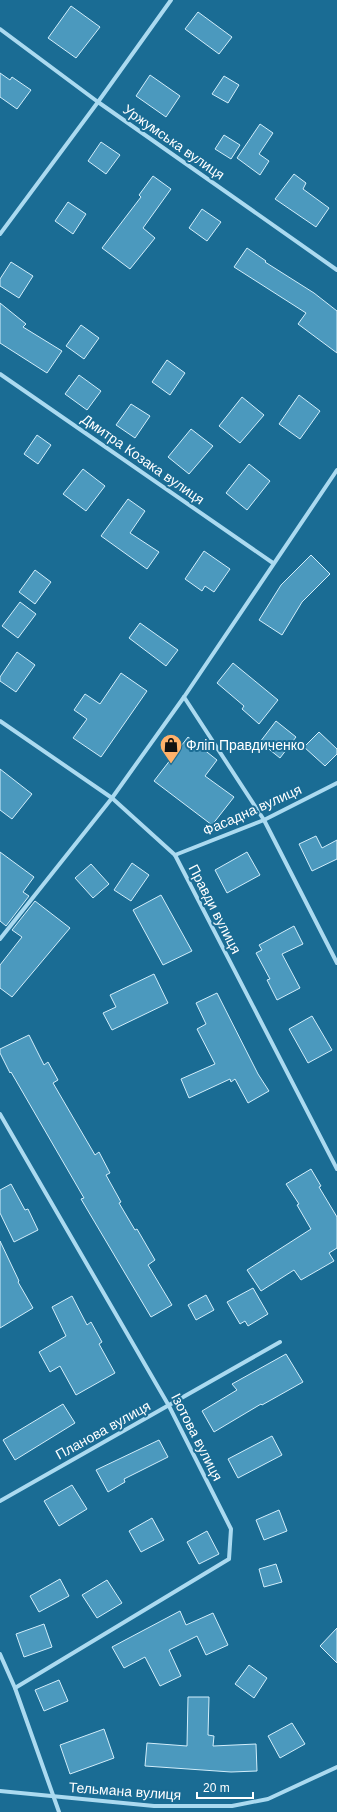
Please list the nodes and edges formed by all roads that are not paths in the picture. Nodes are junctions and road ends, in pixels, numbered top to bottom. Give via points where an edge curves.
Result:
1 (171, 0) edge
2 (0, 29) edge
3 (98, 102) junction
4 (0, 234) edge
5 (337, 270) edge
6 (0, 374) edge
7 (337, 470) edge
8 (274, 563) junction
9 (184, 697) junction
10 (0, 721) edge
11 (337, 783) edge
12 (112, 798) junction
13 (264, 820) junction
14 (175, 855) junction
15 (0, 939) edge
16 (337, 963) edge
17 (0, 1114) edge
18 (337, 1169) edge
19 (280, 1342) dead end
20 (169, 1406) junction
21 (0, 1501) edge
22 (0, 1654) edge
23 (14, 1688) junction
24 (337, 1767) edge
25 (0, 1791) edge
26 (54, 1798) junction
27 (59, 1812) edge

1 - 3 street
2 - 3 street, Уржумська вулиця
3 - 4 street
3 - 5 street, Уржумська вулиця
6 - 8 street, Дмитра Козака вулиця
7 - 8 street
8 - 9 street
9 - 12 street
9 - 13 street
10 - 12 street, Правди вулиця
11 - 13 street, Фасадна вулиця
12 - 14 street, Правди вулиця
12 - 15 street
13 - 14 street, Фасадна вулиця
13 - 16 street
14 - 18 street, Правди вулиця
17 - 20 street, Ізотова вулиця
19 - 20 street, Планова вулиця
20 - 21 street, Планова вулиця
20 - 23 street, Ізотова вулиця via 231,1529 229,1559
22 - 23 street
23 - 26 street
24 - 26 street, Тельмана вулиця via 268,1799 232,1806 154,1806
25 - 26 street, Тельмана вулиця
26 - 27 street

